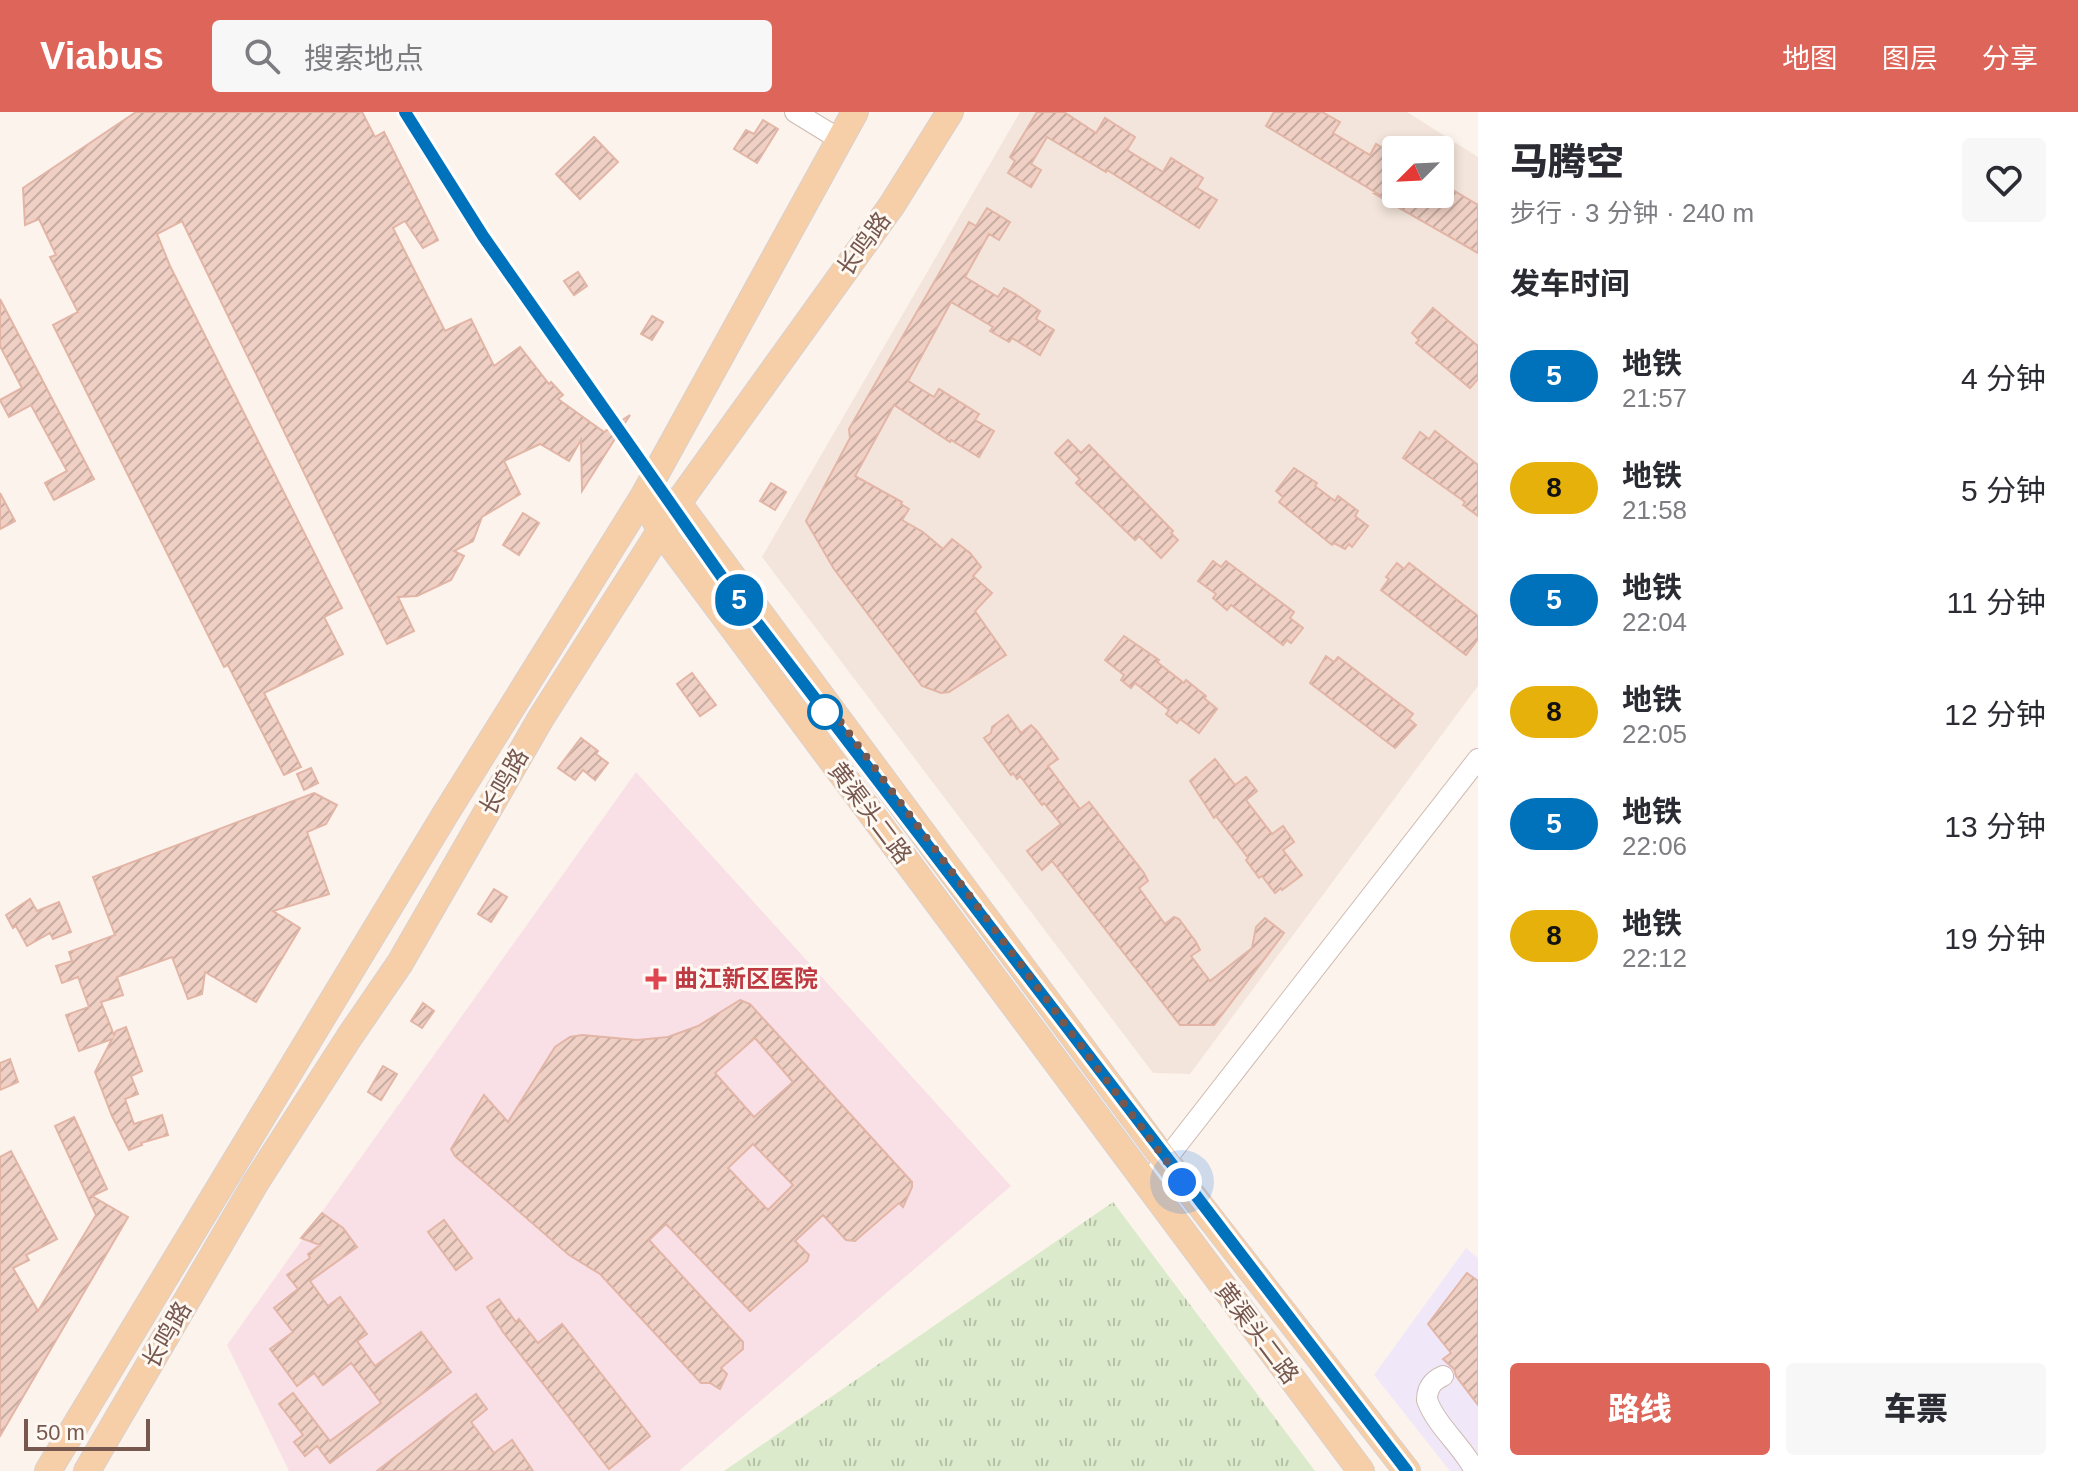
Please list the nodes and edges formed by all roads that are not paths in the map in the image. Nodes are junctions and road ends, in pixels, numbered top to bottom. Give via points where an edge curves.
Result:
1 (795, 112) edge
2 (855, 112) edge
3 (950, 112) edge
4 (839, 139) junction
5 (643, 497) junction
6 (678, 503) junction
7 (660, 530) junction
8 (1478, 759) edge
9 (1165, 1160) junction
10 (1146, 1185) junction
11 (1443, 1376) dead end
12 (48, 1471) edge
13 (87, 1471) edge
14 (1361, 1471) edge
15 (1407, 1471) edge
16 (1475, 1471) edge

1 - 4 street
2 - 4 main road, 长鸣路
3 - 6 main road, 长鸣路 via 892,205
4 - 5 main road, 长鸣路
5 - 6 main road
5 - 7 main road, 黄渠头二路
5 - 12 main road, 长鸣路
6 - 7 main road, 长鸣路
6 - 9 main road, 黄渠头二路
7 - 10 main road, 黄渠头二路
7 - 13 main road, 长鸣路 via 541,718 400,963 256,1182
8 - 9 street
9 - 10 street
9 - 15 main road, 黄渠头二路
10 - 14 main road, 黄渠头二路
11 - 16 street via 1429,1387 1427,1400

